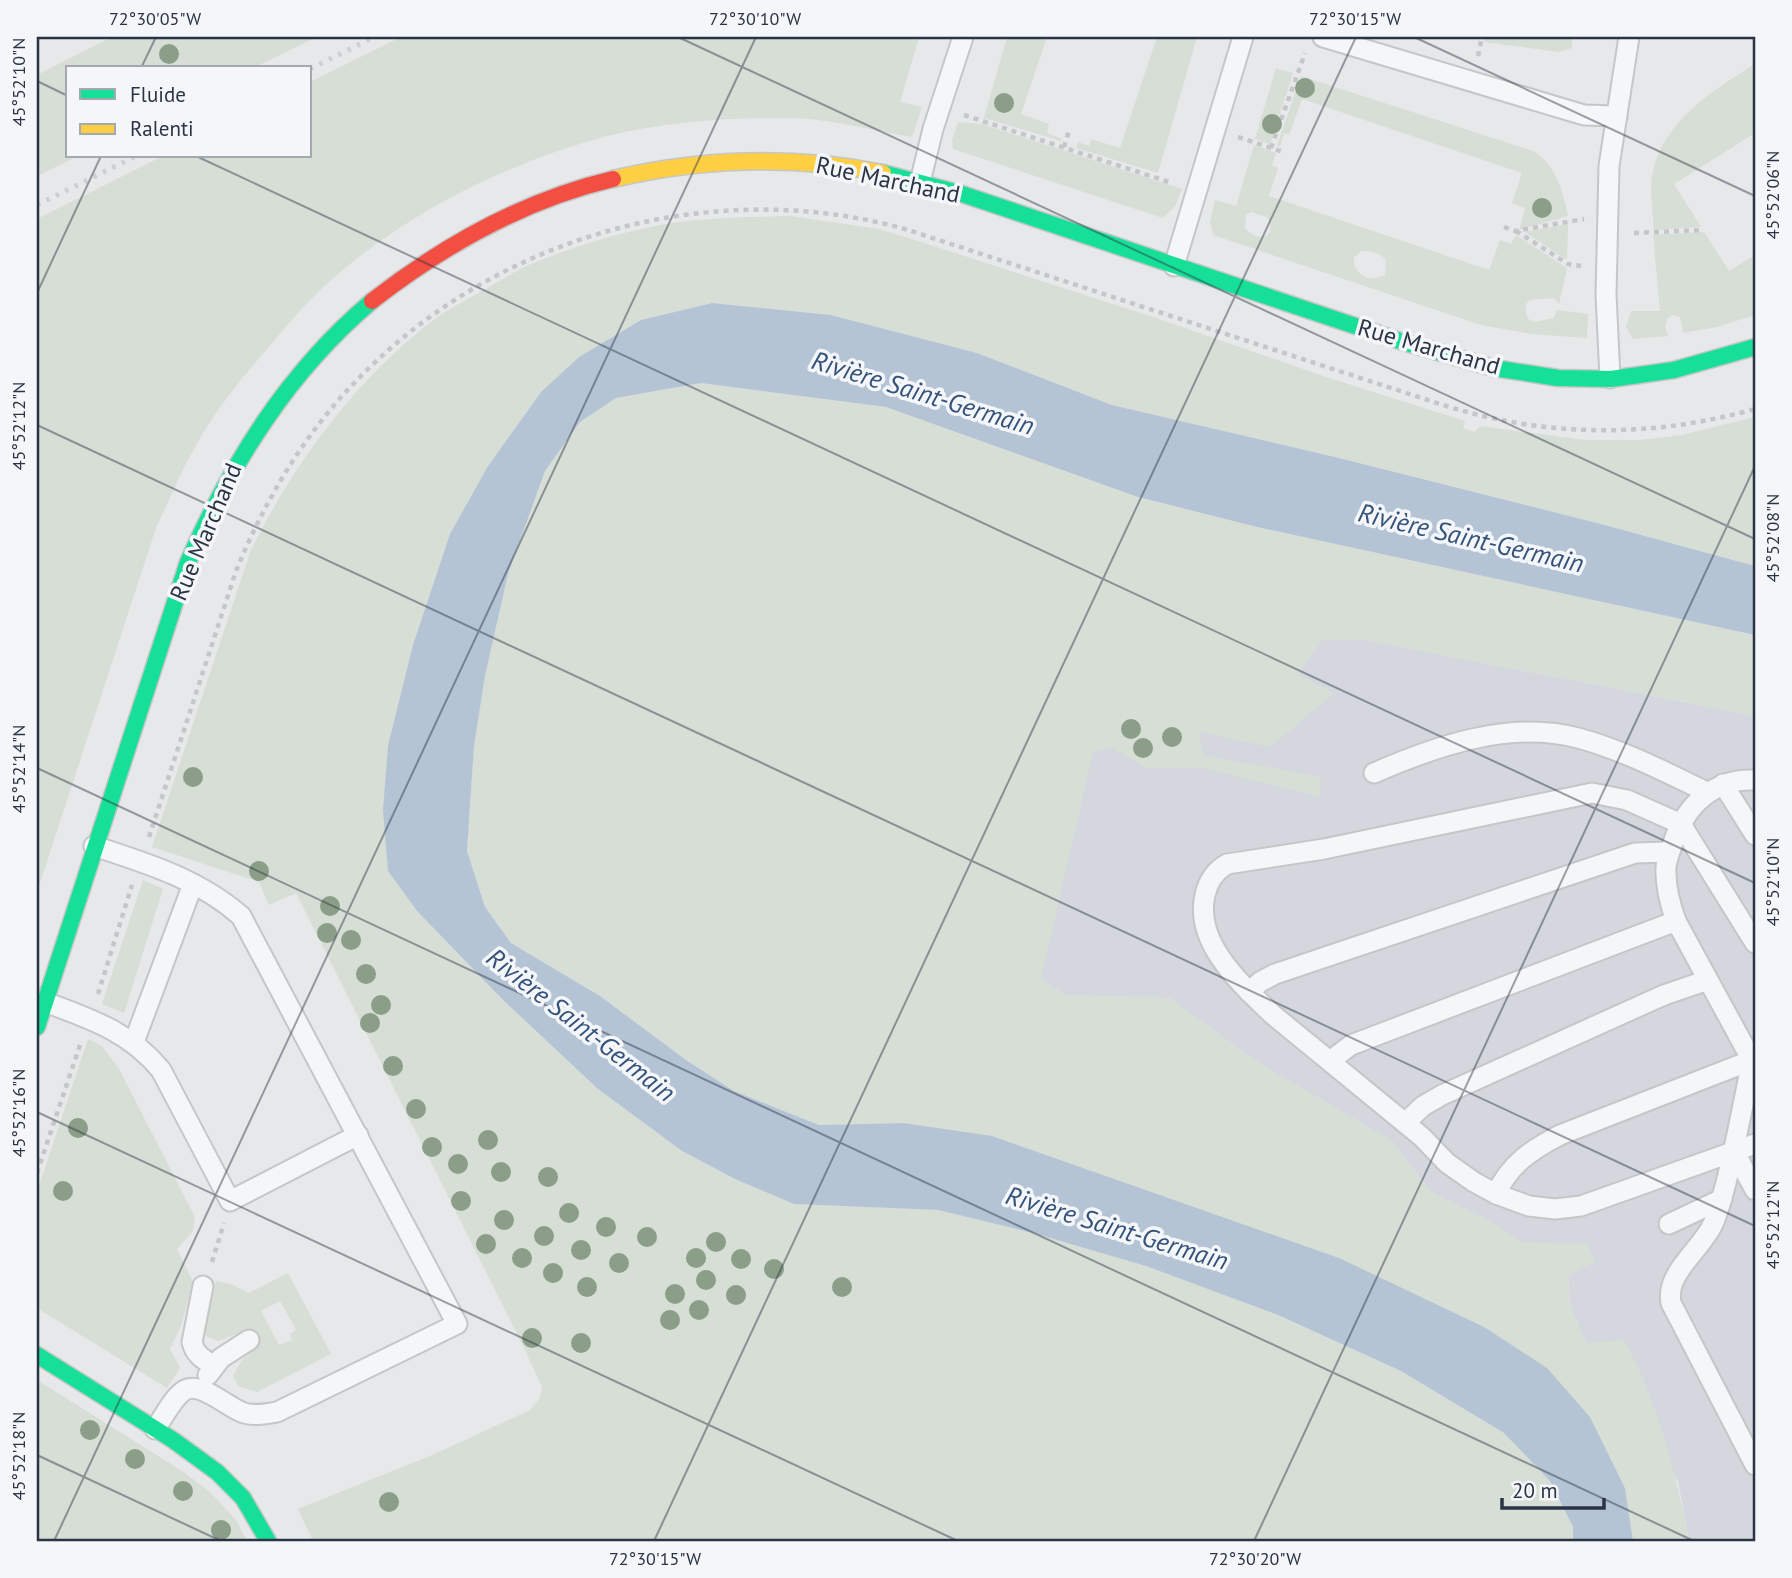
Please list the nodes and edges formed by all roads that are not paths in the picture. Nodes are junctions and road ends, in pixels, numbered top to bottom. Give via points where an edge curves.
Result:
1 (963, 37) edge
2 (1243, 37) edge
3 (1323, 37) edge
4 (1629, 37) edge
5 (1616, 116) junction
6 (920, 182) junction
7 (1174, 266) junction
8 (1755, 347) edge
9 (1610, 378) junction
10 (1374, 773) dead end
11 (1755, 780) edge
12 (1715, 788) junction
13 (1681, 824) junction
14 (1755, 835) edge
15 (94, 846) junction
16 (1669, 852) junction
17 (194, 884) junction
18 (1676, 921) junction
19 (1755, 943) edge
20 (1708, 980) junction
21 (1250, 992) junction
22 (44, 1002) junction
23 (37, 1027) edge
24 (134, 1042) junction
25 (1330, 1061) junction
26 (1754, 1063) edge
27 (1405, 1124) junction
28 (358, 1135) junction
29 (1755, 1144) edge
30 (1734, 1151) junction
31 (1755, 1190) edge
32 (1496, 1194) junction
33 (1721, 1199) junction
34 (1669, 1224) dead end
35 (203, 1286) road end
36 (249, 1340) dead end
37 (37, 1355) edge
38 (213, 1365) junction
39 (200, 1389) junction
40 (155, 1429) junction
41 (1755, 1465) edge
42 (268, 1541) edge

1 - 6 lane
2 - 7 lane
3 - 5 lane via 1584,115
4 - 5 lane
5 - 9 lane via 1609,166 1606,306
6 - 7 street, Rue Marchand
6 - 15 street, Rue Marchand via 852,167 787,161 697,164 626,176 551,197 485,225 372,300 287,388 220,489 188,562
7 - 9 street, Rue Marchand via 1464,360 1545,376
8 - 9 street, Rue Marchand via 1686,368
10 - 12 lane via 1467,740 1532,732 1575,737
11 - 12 lane
12 - 13 lane
12 - 14 lane
13 - 16 lane
13 - 19 lane
13 - 21 lane via 1627,800 1592,793 1324,849 1227,864 1207,886 1205,924 1216,951
15 - 17 lane via 157,866
15 - 22 street, Rue Marchand
16 - 18 lane via 1667,884
16 - 21 lane via 1623,857 1275,974
17 - 24 lane
17 - 28 lane via 231,908 247,926
18 - 20 lane
18 - 25 lane via 1352,1045
20 - 26 lane
20 - 27 lane via 1664,995 1442,1095
21 - 25 lane
22 - 23 street, Rue Marchand
22 - 24 lane
24 - 28 lane via 161,1070 230,1201
25 - 27 lane
26 - 30 lane
26 - 32 lane via 1560,1135 1518,1161
27 - 32 lane via 1447,1163
28 - 39 lane via 457,1324 277,1412 246,1413
29 - 30 lane
30 - 31 lane
30 - 32 lane via 1581,1206 1529,1206
30 - 33 lane
33 - 34 lane
33 - 41 lane via 1703,1243 1673,1280 1669,1293
35 - 38 lane via 192,1342 194,1351
36 - 38 lane
37 - 40 street
38 - 39 lane
39 - 40 lane via 182,1392
40 - 42 street via 231,1485

